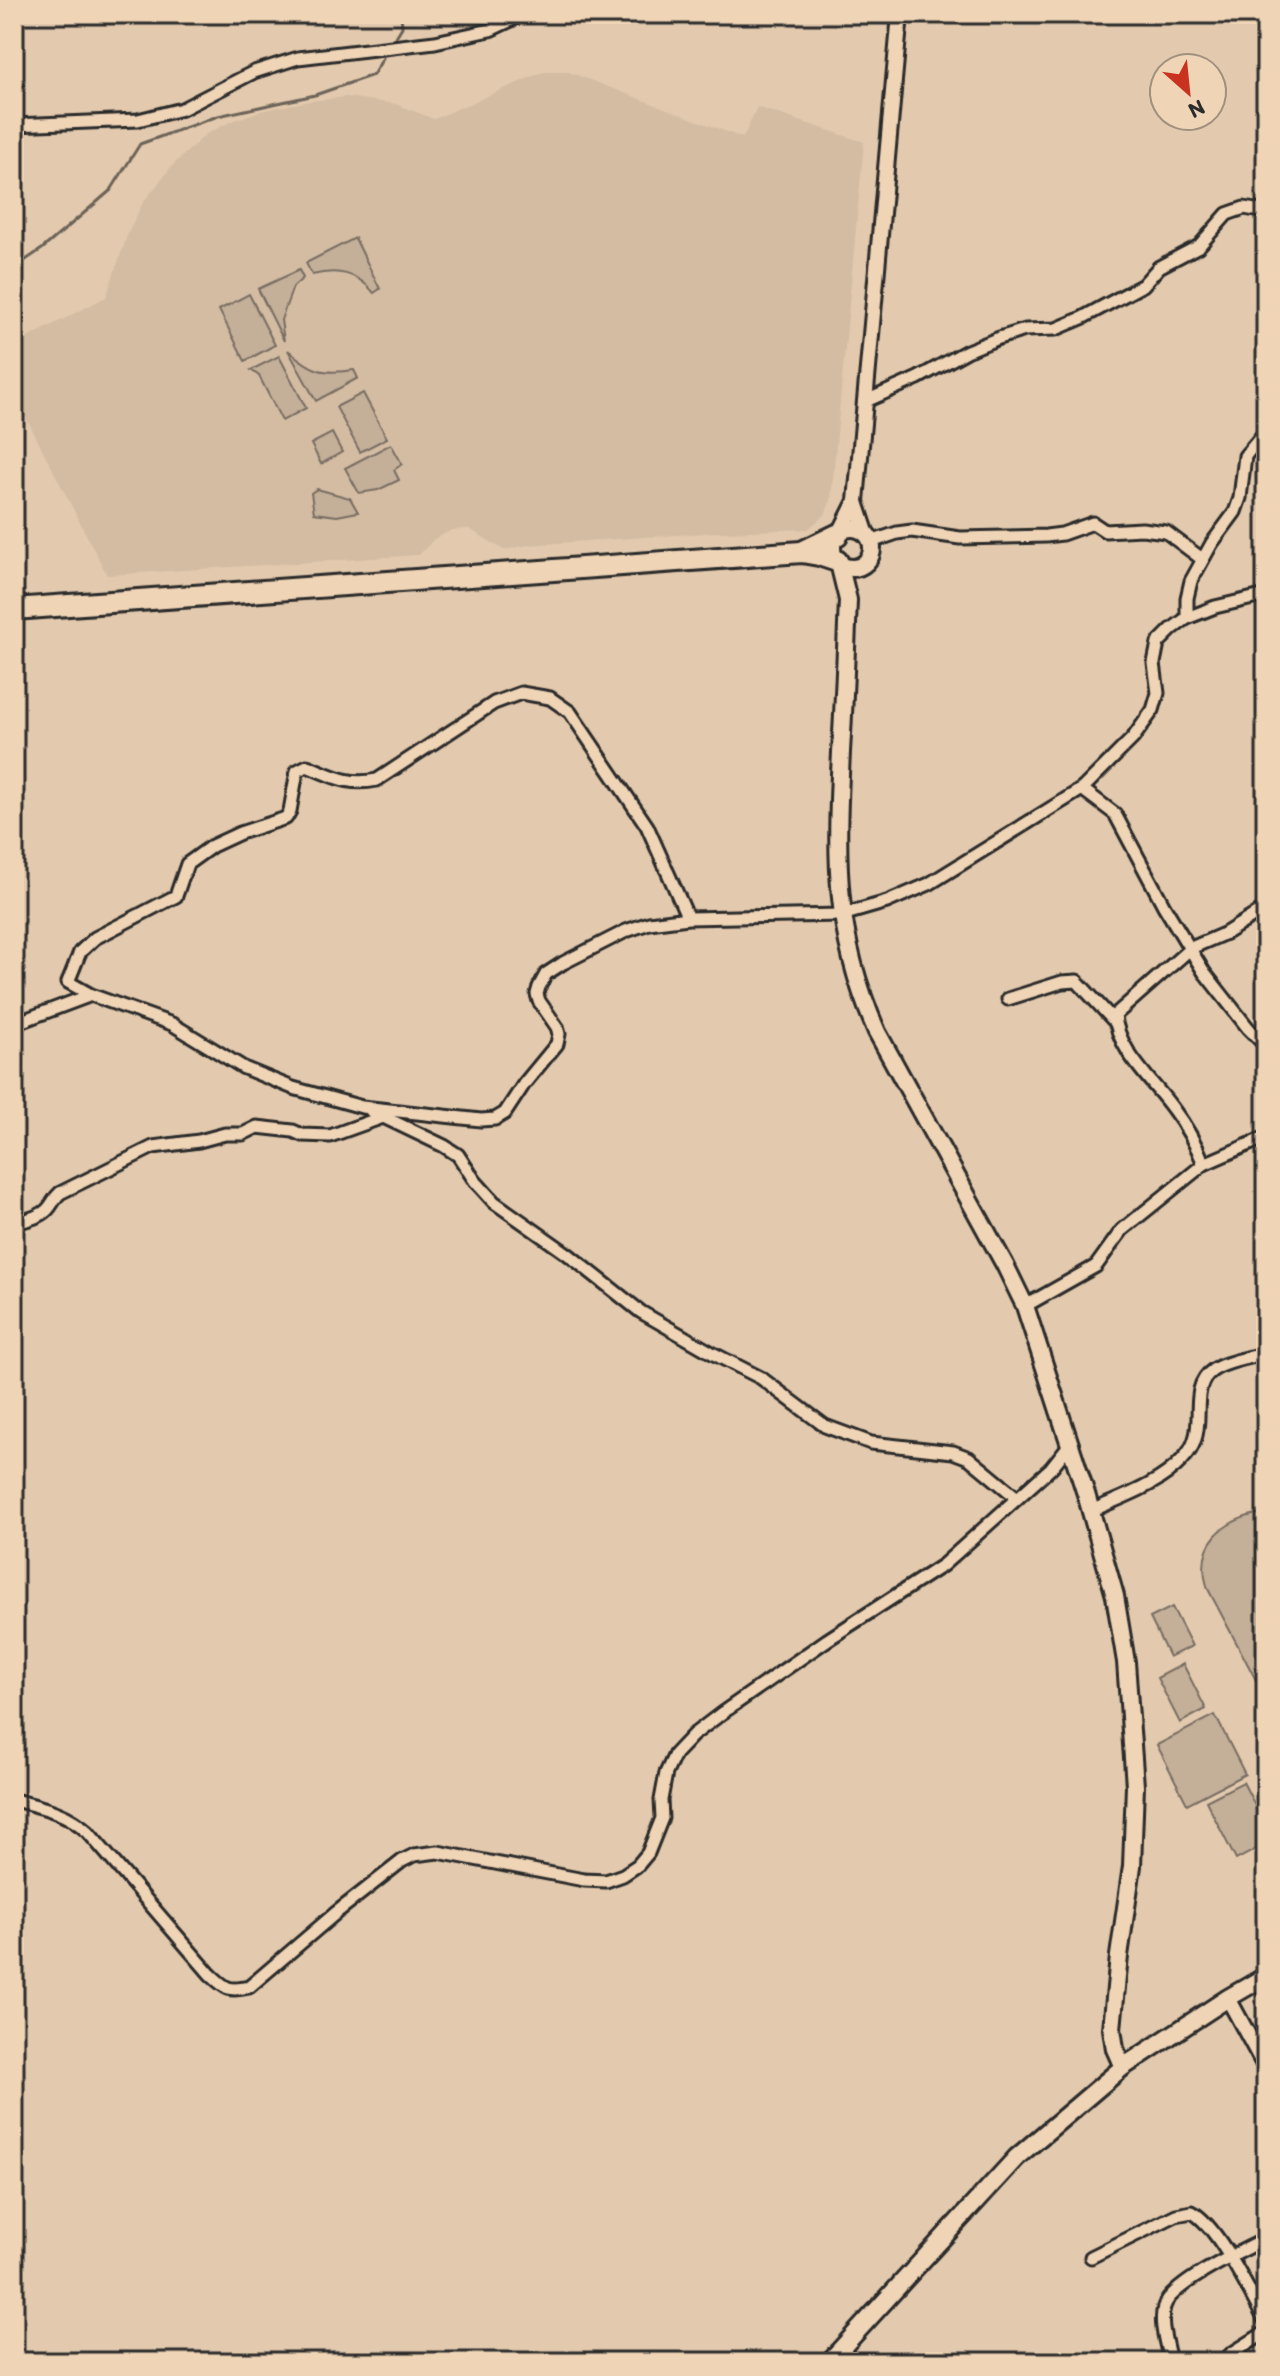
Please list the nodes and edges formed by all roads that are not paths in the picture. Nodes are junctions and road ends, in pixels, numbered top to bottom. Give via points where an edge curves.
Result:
1 (524, 14) edge
2 (900, 14) edge
3 (14, 125) edge
4 (1266, 214) edge
5 (866, 401) junction
6 (1266, 431) edge
7 (856, 501) junction
8 (839, 533) junction
9 (869, 538) junction
10 (802, 552) junction
11 (1202, 559) junction
12 (867, 561) junction
13 (838, 562) junction
14 (1266, 595) edge
15 (848, 600) junction
16 (14, 609) edge
17 (1187, 618) junction
18 (1082, 789) junction
19 (1266, 908) edge
20 (842, 915) junction
21 (688, 918) junction
22 (1191, 948) junction
23 (91, 995) junction
24 (1008, 999) dead end
25 (1115, 1022) junction
26 (14, 1024) edge
27 (1266, 1046) edge
28 (362, 1107) junction
29 (383, 1117) junction
30 (1266, 1137) edge
31 (1204, 1164) junction
32 (14, 1224) edge
33 (1025, 1306) junction
34 (1266, 1353) edge
35 (1070, 1444) junction
36 (1016, 1497) junction
37 (1091, 1511) junction
38 (14, 1800) edge
39 (1266, 1976) edge
40 (1228, 1998) junction
41 (1123, 2067) junction
42 (1266, 2068) edge
43 (1266, 2239) edge
44 (1091, 2257) dead end
45 (1229, 2258) junction
46 (1266, 2322) edge
47 (1266, 2332) edge
48 (829, 2362) edge
49 (1170, 2362) edge
50 (1223, 2362) edge

1 - 3 street via 490,30 435,42 298,58 254,72 182,109 138,120
2 - 5 main road
4 - 5 street via 1244,208 1227,214 1199,246 1082,318 1056,329 999,338
5 - 7 main road
6 - 11 street via 1245,456 1235,512
7 - 8 main road
7 - 9 main road
8 - 9 main road via 854,528
8 - 10 highway
8 - 13 main road via 832,545
9 - 11 street via 912,531 960,538 1046,536 1093,523 1105,531 1166,532
9 - 12 main road
10 - 13 highway
10 - 16 highway
11 - 17 street via 1191,581
12 - 13 main road via 853,568
12 - 15 main road
13 - 15 main road
14 - 17 street
15 - 20 main road via 838,828
17 - 18 street via 1158,643 1153,710
18 - 20 street via 929,884
18 - 22 street via 1115,814
19 - 22 street
20 - 21 street
20 - 33 main road via 855,975 877,1032
21 - 23 street via 647,826 570,712 550,698 521,693 494,703 377,780 359,784 307,766 297,771 286,818 212,846 187,864 176,896 95,938 80,952 68,982
21 - 28 street via 626,931 546,974 537,994 557,1027 557,1044 495,1119
22 - 25 street via 1121,1008
22 - 27 street via 1204,972
23 - 26 street
23 - 28 street via 172,1024 244,1068
24 - 25 street via 1077,981
25 - 31 street via 1139,1070 1173,1109
28 - 29 street
29 - 32 street via 330,1136 257,1127 243,1134 153,1147 60,1193 40,1215
29 - 36 street via 458,1155 494,1202 641,1312 761,1378 825,1426 871,1443 953,1452 969,1458
30 - 31 street
31 - 33 street via 1122,1230 1096,1266
33 - 35 main road
34 - 37 street via 1213,1371 1202,1383 1195,1440 1183,1459 1146,1486
35 - 36 street
35 - 37 main road
36 - 38 street via 943,1565 693,1735 666,1773 662,1818 648,1853 623,1875 606,1881 438,1852 414,1855 249,1987 235,1990 210,1974 77,1821
37 - 41 main road via 1121,1629 1134,1759 1132,1866 1112,2029
39 - 40 main road
40 - 41 main road
40 - 42 main road
41 - 48 main road via 1017,2157
43 - 45 street
44 - 45 street via 1192,2212
45 - 46 street
45 - 49 street via 1179,2287 1164,2303
47 - 50 street

